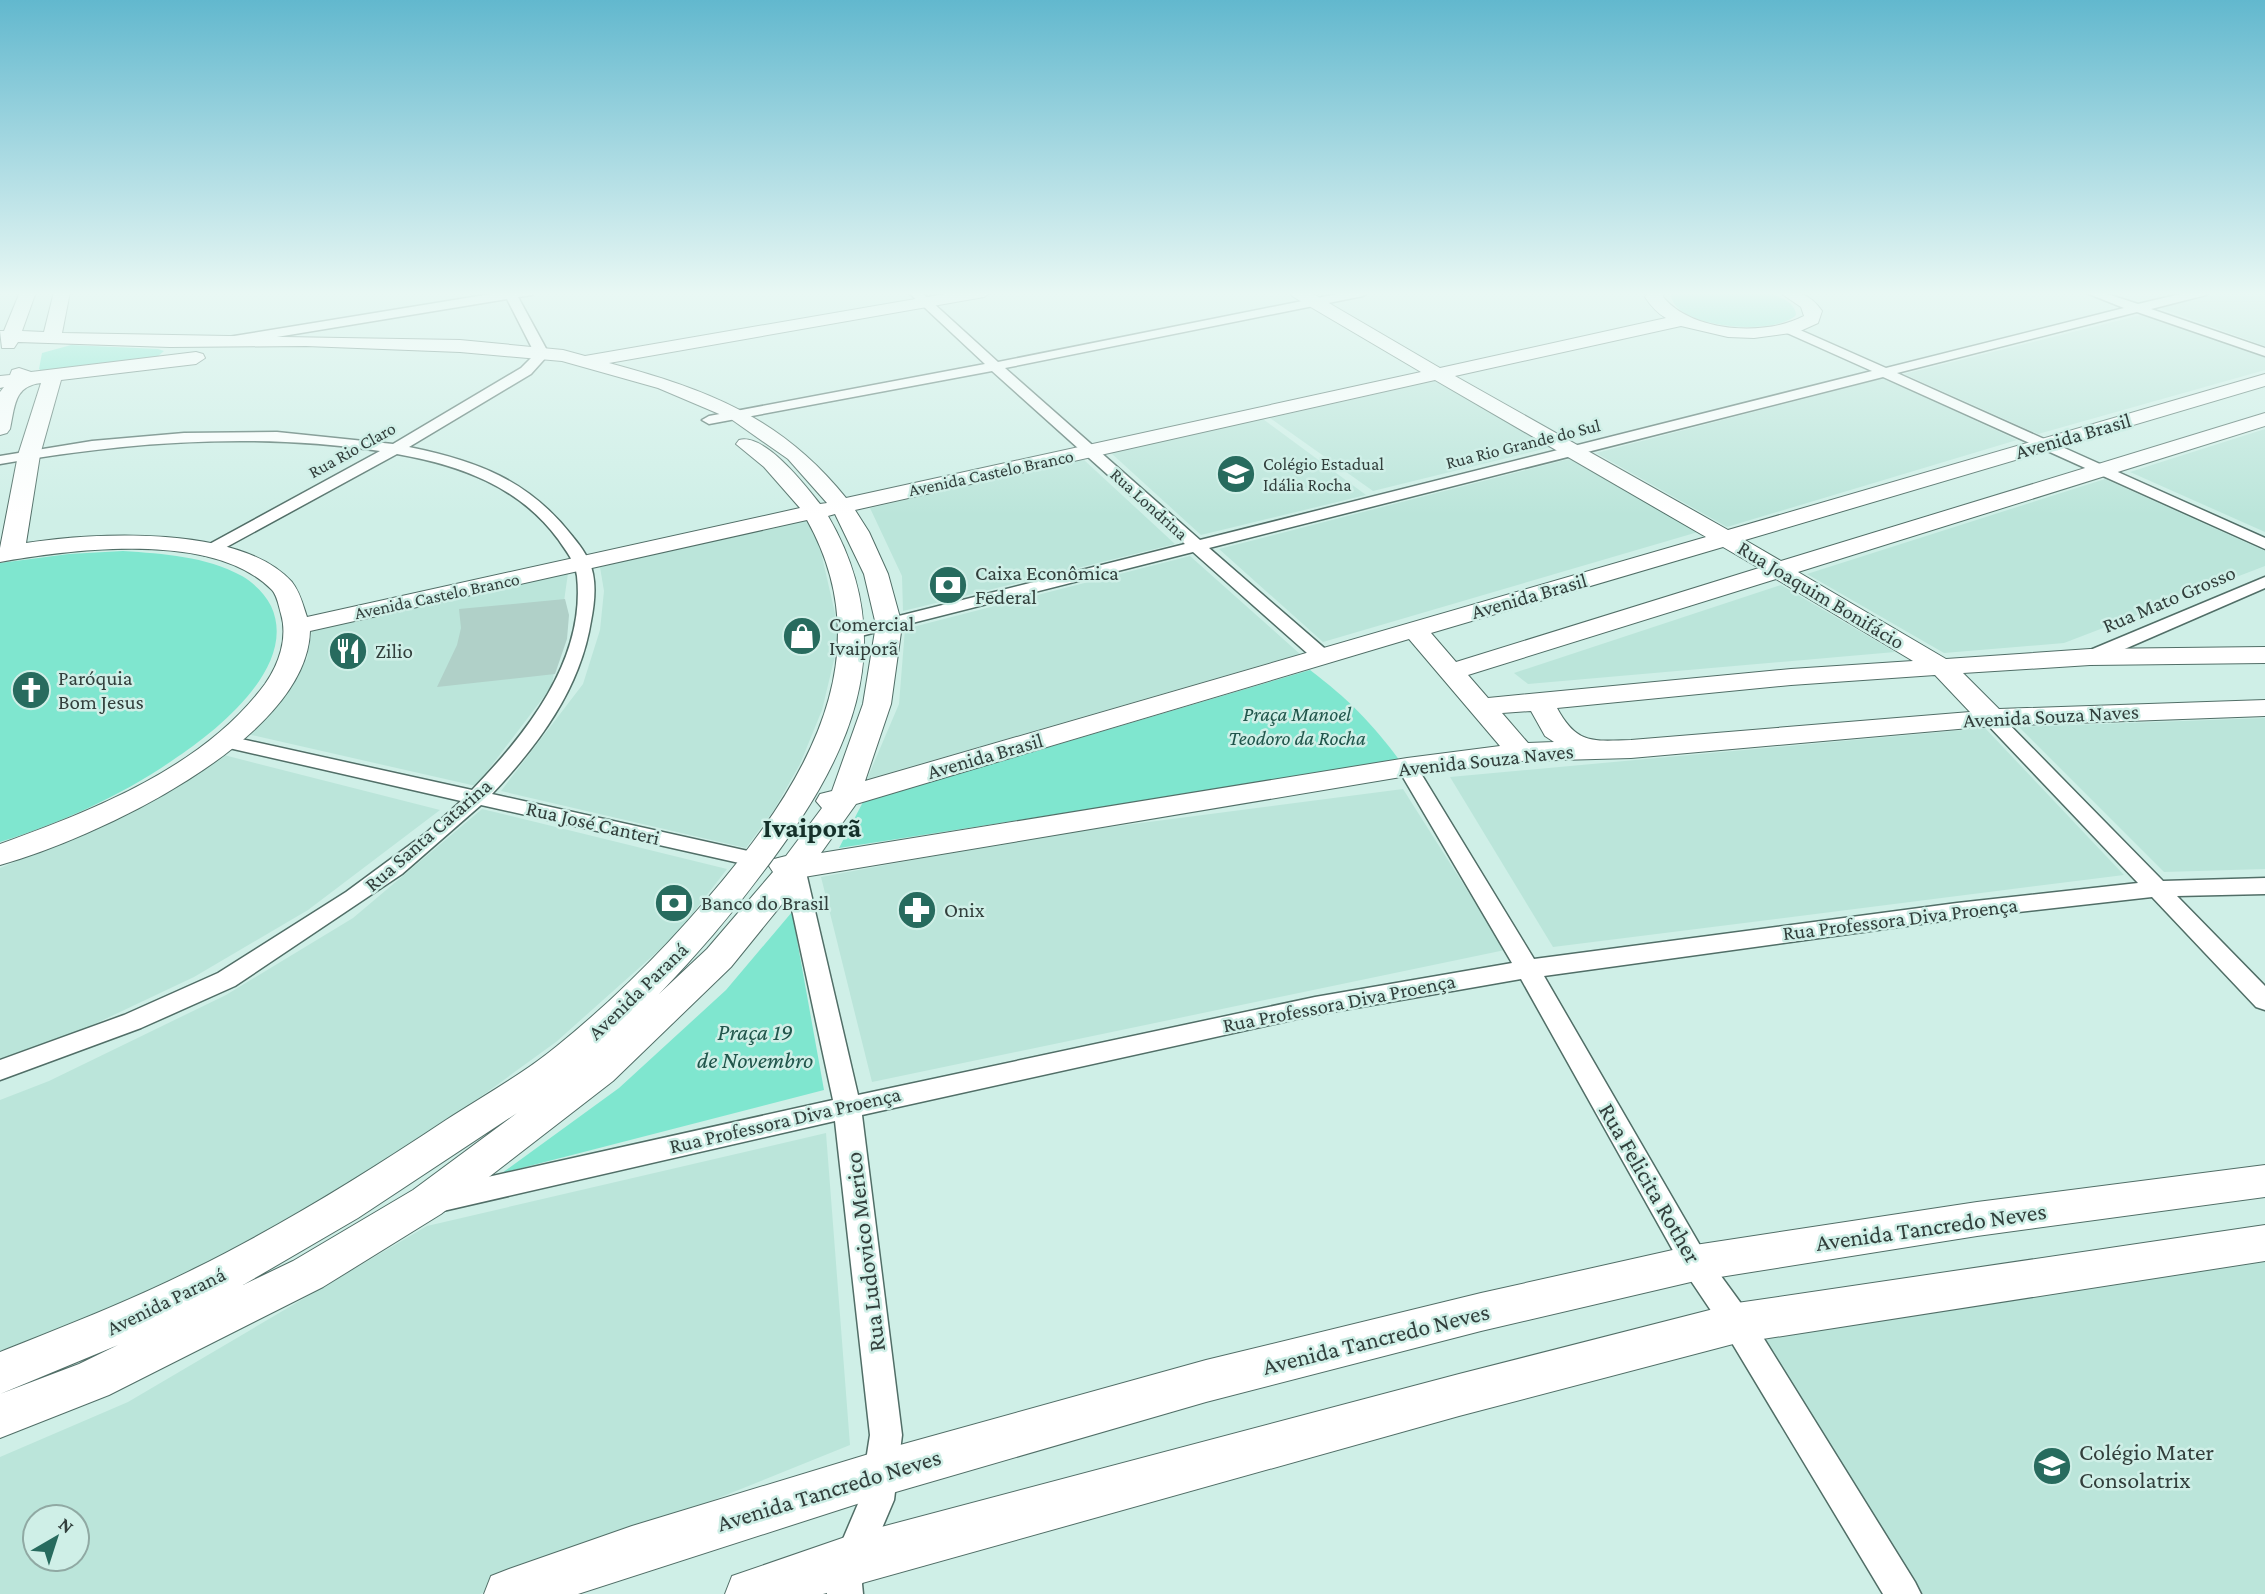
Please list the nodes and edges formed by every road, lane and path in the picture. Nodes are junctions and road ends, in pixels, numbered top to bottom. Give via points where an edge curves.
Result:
1 (9, 366) edge
2 (31, 366) edge
3 (126, 366) edge
4 (540, 366) edge
5 (572, 366) edge
6 (582, 366) edge
7 (995, 366) edge
8 (997, 366) edge
9 (1425, 366) edge
10 (1447, 366) edge
11 (1872, 366) edge
12 (1907, 366) edge
13 (1431, 370) junction
14 (1885, 372) junction
15 (53, 376) junction
16 (2265, 380) edge
17 (738, 415) junction
18 (2265, 419) edge
19 (709, 420) junction
20 (0, 429) edge
21 (2046, 444) junction
22 (1084, 446) junction
23 (395, 449) junction
24 (1570, 452) junction
25 (29, 455) junction
26 (0, 460) edge
27 (2103, 470) junction
28 (836, 500) junction
29 (811, 504) junction
30 (1725, 538) junction
31 (2265, 544) edge
32 (1196, 547) junction
33 (210, 551) junction
34 (6, 554) edge
35 (578, 556) junction
36 (1780, 571) junction
37 (2265, 582) edge
38 (295, 617) junction
39 (890, 625) junction
40 (1415, 630) junction
41 (853, 633) junction
42 (2265, 655) edge
43 (1323, 657) junction
44 (2090, 657) junction
45 (1943, 668) junction
46 (1450, 672) junction
47 (1539, 700) junction
48 (1483, 707) junction
49 (2265, 708) edge
50 (1992, 718) junction
51 (223, 741) junction
52 (1582, 749) junction
53 (1520, 752) junction
54 (1407, 767) junction
55 (845, 797) junction
56 (477, 798) junction
57 (793, 812) junction
58 (0, 855) edge
59 (757, 860) junction
60 (794, 868) junction
61 (2265, 886) edge
62 (2158, 889) junction
63 (1528, 969) junction
64 (2265, 1001) edge
65 (0, 1070) edge
66 (848, 1105) junction
67 (2265, 1181) edge
68 (427, 1202) junction
69 (2265, 1243) edge
70 (1695, 1263) junction
71 (1737, 1323) junction
72 (0, 1373) edge
73 (0, 1416) edge
74 (882, 1473) junction
75 (848, 1577) edge
76 (509, 1594) edge
77 (751, 1594) edge
78 (1903, 1594) edge

1 - 20 street
2 - 15 street, Avenida Paraná
3 - 15 street, Avenida Paraná
4 - 23 street, Rua Rio Claro
5 - 19 street, Avenida Paraná
6 - 17 street, Avenida Paraná via 665,384
7 - 17 street
8 - 22 street, Rua Londrina
9 - 13 street, Rua Joaquim Bonifácio
10 - 13 street, Avenida Castelo Branco
11 - 14 street
12 - 14 street, Rua Rio Grande do Sul
13 - 22 street, Avenida Castelo Branco
13 - 24 street, Rua Joaquim Bonifácio
14 - 21 street
14 - 24 street, Rua Rio Grande do Sul
15 - 25 street
16 - 21 street, Avenida Brasil
17 - 19 street
17 - 28 street, Avenida Paraná via 795,455
18 - 27 street, Avenida Brasil
19 - 29 street, Avenida Paraná via 767,457
21 - 27 street
21 - 30 street, Avenida Brasil
22 - 28 street, Avenida Castelo Branco
22 - 32 street, Rua Londrina
23 - 25 street via 257,435 174,437
23 - 33 street, Rua Rio Claro
23 - 35 street via 463,464 514,489 551,518
24 - 30 street, Rua Joaquim Bonifácio
24 - 32 street, Rua Rio Grande do Sul
25 - 26 street
25 - 34 street
27 - 31 street
27 - 36 street, Avenida Brasil
28 - 29 street, Avenida Castelo Branco
28 - 39 street, Avenida Paraná via 876,574
29 - 35 street, Avenida Castelo Branco
29 - 41 street, Avenida Paraná via 848,590
30 - 36 street, Rua Joaquim Bonifácio
30 - 40 street, Avenida Brasil
32 - 39 street, Rua Rio Grande do Sul
32 - 43 street, Rua Londrina
33 - 34 street via 153,543
33 - 38 street via 253,565 283,587
35 - 38 street, Avenida Castelo Branco
35 - 56 street, Rua Santa Catarina via 586,588 580,633 562,687 522,745
36 - 45 street, Rua Joaquim Bonifácio
36 - 46 street, Avenida Brasil
37 - 44 street, Rua Mato Grosso
38 - 51 street via 292,661 267,699
39 - 41 street, Rua Rio Grande do Sul
39 - 55 street, Avenida Paraná via 877,704
40 - 43 street, Avenida Brasil
40 - 46 street
41 - 57 street, Avenida Paraná via 843,707
42 - 44 street
43 - 55 street, Avenida Brasil
44 - 45 street
45 - 47 street
45 - 50 street, Rua Joaquim Bonifácio
46 - 48 street
47 - 48 street
47 - 52 street via 1555,730
48 - 53 street
49 - 50 street, Avenida Souza Naves
50 - 52 street, Avenida Souza Naves via 1631,749
50 - 62 street, Rua Joaquim Bonifácio
51 - 56 street, Rua José Canteri
51 - 58 street via 154,788 65,832
52 - 53 street, Avenida Souza Naves
53 - 54 street, Avenida Souza Naves
54 - 60 street, Avenida Souza Naves
54 - 63 street, Rua Felicita Rother
55 - 57 street, Avenida Brasil
55 - 60 street, Avenida Paraná
56 - 59 street, Rua José Canteri
56 - 65 street, Rua Santa Catarina via 332,914 212,987
57 - 59 street, Avenida Paraná
59 - 60 street, Avenida Souza Naves
59 - 72 street, Avenida Paraná via 684,947 570,1056 395,1176 257,1256 120,1324
60 - 66 street, Rua Ludovico Merico
60 - 68 street, Avenida Paraná via 719,958 600,1071
61 - 62 street, Rua Professora Diva Proença
62 - 63 street, Rua Professora Diva Proença
62 - 64 street, Rua Joaquim Bonifácio
63 - 66 street, Rua Professora Diva Proença via 1315,1006
63 - 70 street, Rua Felicita Rother
66 - 68 street, Rua Professora Diva Proença
66 - 74 street, Rua Ludovico Merico via 886,1435
67 - 70 street, Avenida Tancredo Neves
68 - 73 street, Avenida Paraná via 296,1280 93,1380
69 - 71 street
70 - 71 street, Rua Felicita Rother
70 - 74 street, Avenida Tancredo Neves via 1206,1381
71 - 75 street via 1459,1395
71 - 78 street, Rua Felicita Rother
74 - 75 street, Rua Ludovico Merico via 877,1500
74 - 76 street, Avenida Tancredo Neves via 632,1550
75 - 77 street

